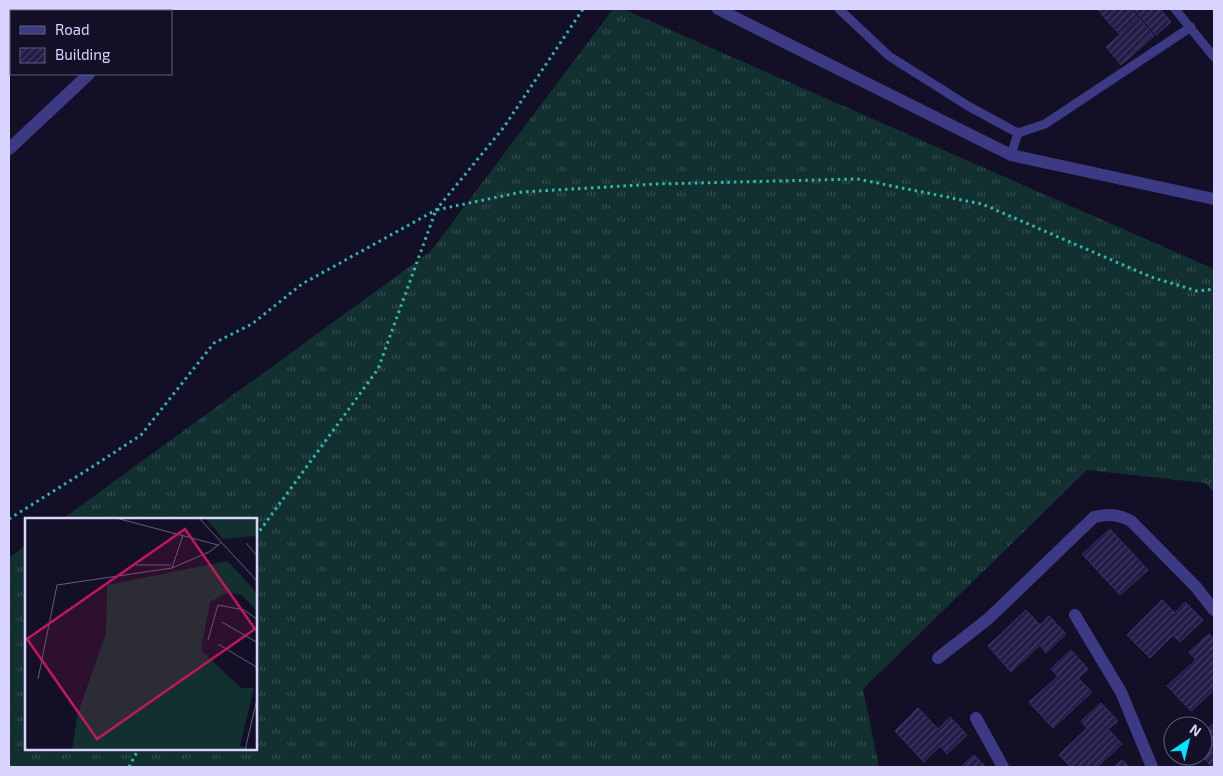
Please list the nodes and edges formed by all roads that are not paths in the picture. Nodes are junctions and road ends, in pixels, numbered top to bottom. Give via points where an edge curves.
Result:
1 (718, 9) edge
2 (839, 9) edge
3 (1175, 9) edge
4 (1191, 27) junction
5 (1214, 57) edge
6 (88, 75) edge
7 (1018, 133) junction
8 (9, 149) edge
9 (1011, 155) junction
10 (1214, 199) edge
11 (1214, 610) edge
12 (1075, 615) dead end
13 (938, 658) dead end
14 (976, 718) dead end
15 (1004, 767) edge
16 (1152, 767) edge

1 - 9 street
2 - 7 lane via 889,56
3 - 4 lane
4 - 5 lane
4 - 7 lane via 1045,124
6 - 8 street
7 - 9 lane
9 - 10 street
11 - 13 street via 1196,587 1131,521 1120,515 1107,514 1094,517 988,619
12 - 16 street via 1121,692
14 - 15 street

